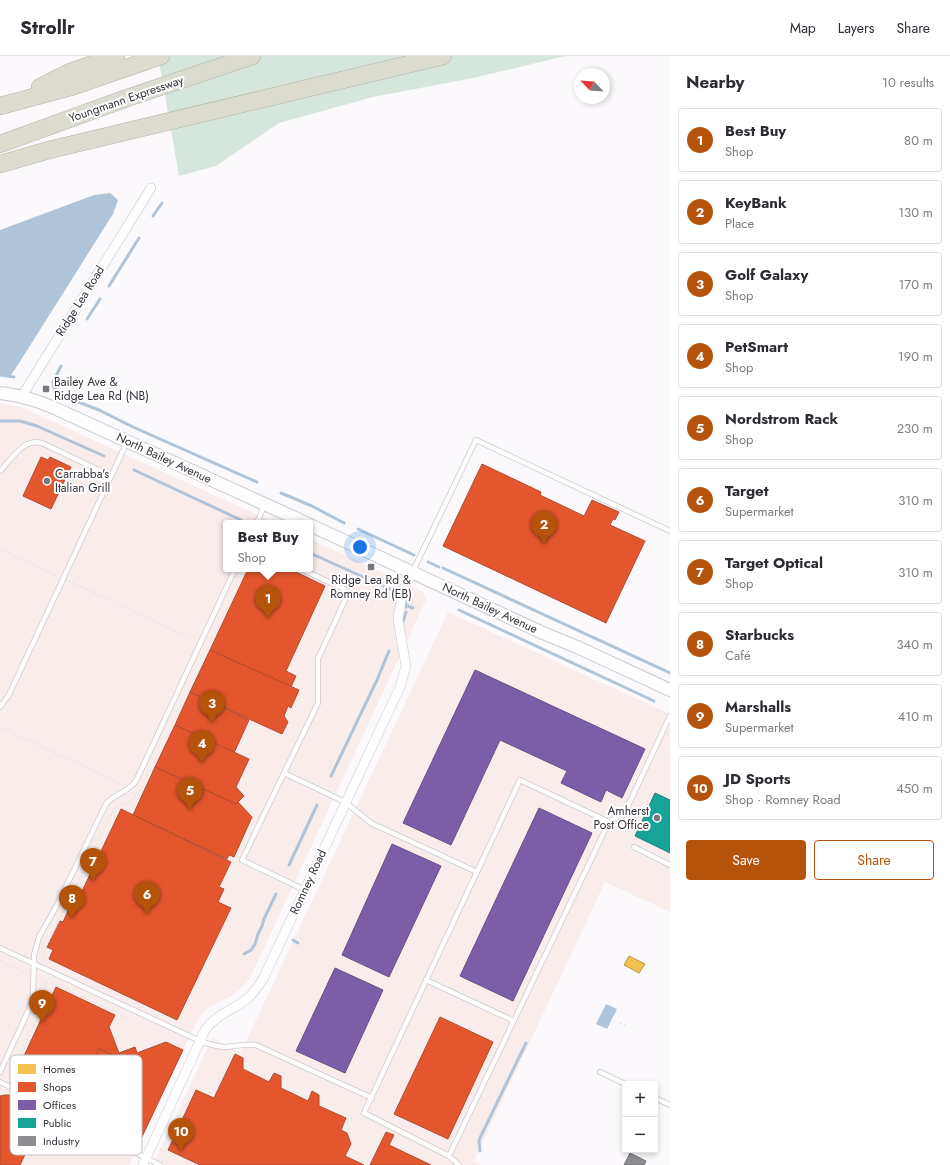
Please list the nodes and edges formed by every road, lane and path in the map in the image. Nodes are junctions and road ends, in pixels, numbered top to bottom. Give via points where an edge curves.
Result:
1 (116, 56) edge
2 (161, 56) edge
3 (252, 56) edge
4 (443, 56) edge
5 (2, 105) edge
6 (0, 144) edge
7 (0, 164) edge
8 (151, 188) dead end
9 (0, 393) edge
10 (22, 396) junction
11 (128, 441) junction
12 (0, 471) edge
13 (111, 476) junction
14 (265, 504) junction
15 (258, 520) edge
16 (300, 520) edge
17 (313, 526) edge
18 (670, 531) edge
19 (0, 549) edge
20 (234, 572) edge
21 (307, 572) edge
22 (412, 573) junction
23 (58, 576) dead end
24 (69, 581) dead end
25 (192, 639) dead end
26 (670, 690) edge
27 (0, 707) edge
28 (670, 716) edge
29 (0, 727) edge
30 (284, 773) junction
31 (121, 784) dead end
32 (345, 802) junction
33 (608, 822) junction
34 (634, 848) dead end
35 (670, 865) edge
36 (477, 872) junction
37 (305, 890) junction
38 (0, 948) edge
39 (0, 961) edge
40 (34, 964) junction
41 (27, 974) dead end
42 (426, 980) junction
43 (130, 1019) dead end
44 (514, 1021) junction
45 (620, 1023) dead end
46 (625, 1025) dead end
47 (28, 1028) dead end
48 (31, 1029) junction
49 (200, 1041) junction
50 (20, 1055) edge
51 (0, 1072) edge
52 (600, 1072) dead end
53 (0, 1082) edge
54 (622, 1083) edge
55 (10, 1087) edge
56 (372, 1098) junction
57 (658, 1099) edge
58 (670, 1105) edge
59 (159, 1148) dead end
60 (167, 1152) dead end
61 (134, 1155) edge
62 (449, 1156) junction
63 (144, 1162) edge
64 (160, 1165) edge
65 (459, 1165) edge

1 - 5 highway via 70,72
2 - 5 highway via 74,86
3 - 6 highway, Youngmann Expressway
4 - 7 highway
8 - 10 street, Ridge Lea Road
9 - 10 street
10 - 11 street, North Bailey Avenue
11 - 13 lane
11 - 14 street, North Bailey Avenue
12 - 13 lane via 21,448 34,441
13 - 27 lane via 9,695
14 - 15 lane
14 - 16 street, North Bailey Avenue
17 - 22 street, North Bailey Avenue
18 - 22 lane via 476,440
19 - 23 path
20 - 40 lane via 136,781 106,804 40,937
21 - 30 lane via 344,589 345,600 318,659 318,703
22 - 26 street, North Bailey Avenue
22 - 32 street, Romney Road via 403,590 398,619 406,666 400,687
24 - 25 path
28 - 33 lane via 626,810
29 - 31 path
30 - 32 lane
30 - 37 lane via 242,860
32 - 36 lane via 371,823
32 - 37 street, Romney Road
33 - 36 lane via 520,780
33 - 44 lane
34 - 35 lane
36 - 42 lane
37 - 49 street, Romney Road via 257,988 240,1004 215,1018
38 - 40 lane
39 - 41 path
40 - 49 lane
40 - 51 lane via 31,1005
42 - 44 lane
42 - 56 lane
43 - 48 path via 44,982 41,1009
44 - 62 lane
45 - 46 path
47 - 48 path
48 - 50 path
49 - 56 lane via 224,1047 256,1045
49 - 63 street, Romney Road
52 - 54 lane
53 - 55 lane
56 - 62 lane via 364,1113
57 - 58 lane
59 - 60 path
61 - 63 lane
62 - 65 lane
63 - 64 lane

